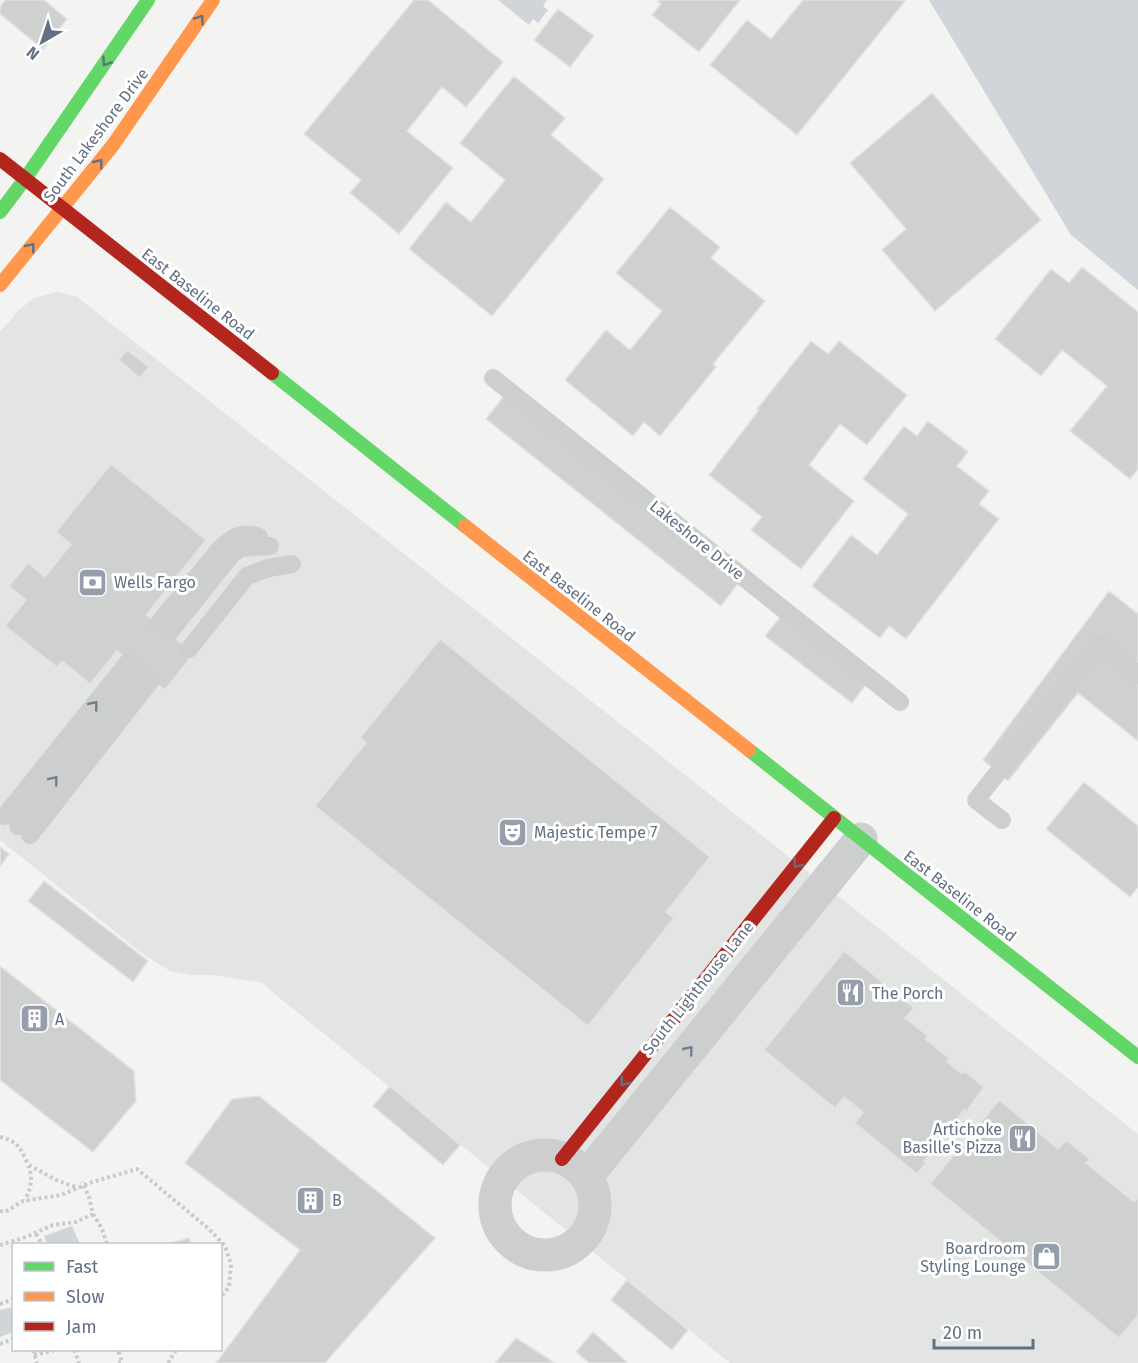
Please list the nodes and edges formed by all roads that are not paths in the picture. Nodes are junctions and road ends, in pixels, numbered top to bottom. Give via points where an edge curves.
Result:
1 (148, 0) edge
2 (213, 0) edge
3 (0, 159) edge
4 (25, 179) junction
5 (62, 208) junction
6 (0, 212) edge
7 (0, 285) edge
8 (493, 378) dead end
9 (276, 551) joint
10 (145, 674) joint
11 (1138, 675) edge
12 (900, 702) dead end
13 (834, 818) junction
14 (1002, 820) dead end
15 (861, 839) junction
16 (1138, 1057) edge
17 (574, 1168) joint

1 -> 4 main road, South Lakeshore Drive
5 -> 2 main road, South Lakeshore Drive via 127,126
3 - 4 main road, East Baseline Road
4 - 5 main road, East Baseline Road
4 - 6 main road, South Lakeshore Drive
7 -> 5 main road, South Lakeshore Drive
5 - 13 main road, East Baseline Road
8 - 12 lane, Lakeshore Drive
9 - 9 lane via 252,534 231,539 219,550 174,637 242,563 266,559
10 -> 10 lane via 23,830
11 - 14 lane via 1100,644 976,800
13 - 15 main road, East Baseline Road
13 -> 17 main road, South Lighthouse Lane
15 - 16 main road, East Baseline Road
17 -> 15 street, South Lighthouse Lane

